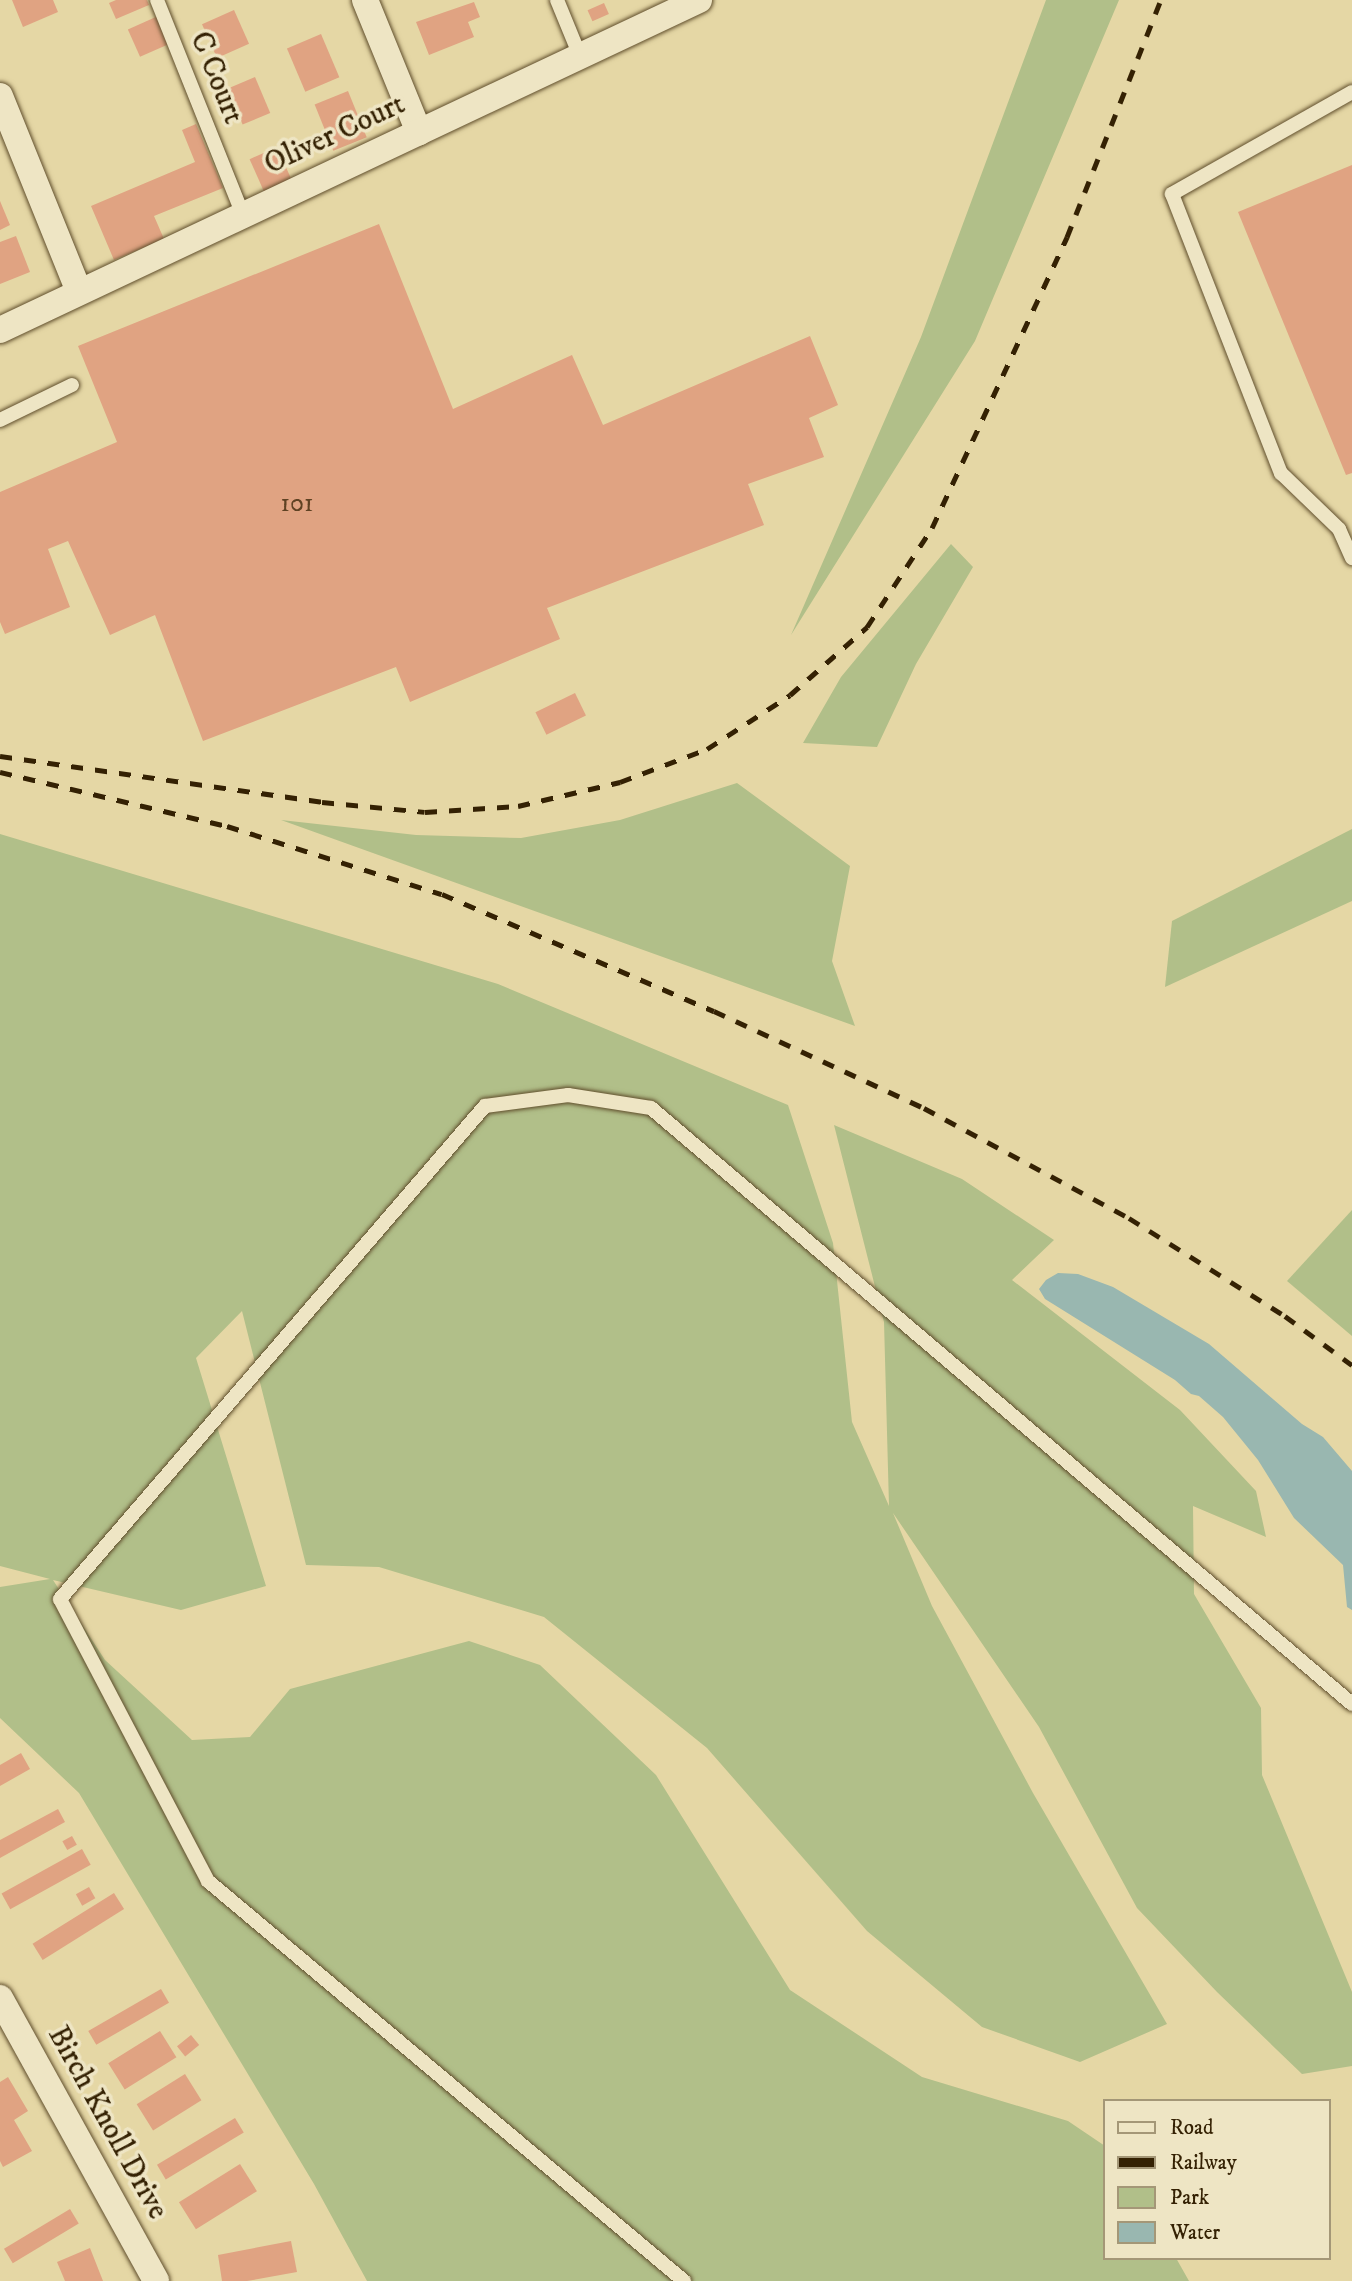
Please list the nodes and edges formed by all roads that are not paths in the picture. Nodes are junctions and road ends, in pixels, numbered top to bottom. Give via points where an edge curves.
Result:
1 (157, 0) edge
2 (365, 0) edge
3 (557, 0) edge
4 (699, 0) edge
5 (580, 56) junction
6 (1352, 92) edge
7 (0, 96) edge
8 (419, 132) junction
9 (243, 215) junction
10 (79, 292) junction
11 (0, 330) edge
12 (72, 385) dead end
13 (0, 420) edge
14 (1347, 534) edge
15 (1352, 558) edge
16 (1352, 1704) edge
17 (0, 1997) edge
18 (156, 2281) edge
19 (684, 2281) edge

1 - 9 lane, C Court
2 - 8 street
3 - 5 lane
4 - 5 street, Oliver Court
5 - 8 street, Oliver Court
6 - 14 lane via 1172,194 1281,473
7 - 10 street
8 - 9 street, Oliver Court
9 - 10 street, Oliver Court
10 - 11 street, Oliver Court
12 - 13 lane
14 - 15 lane
16 - 19 lane via 651,1108 568,1094 485,1106 60,1600 208,1881
17 - 18 street, Birch Knoll Drive

